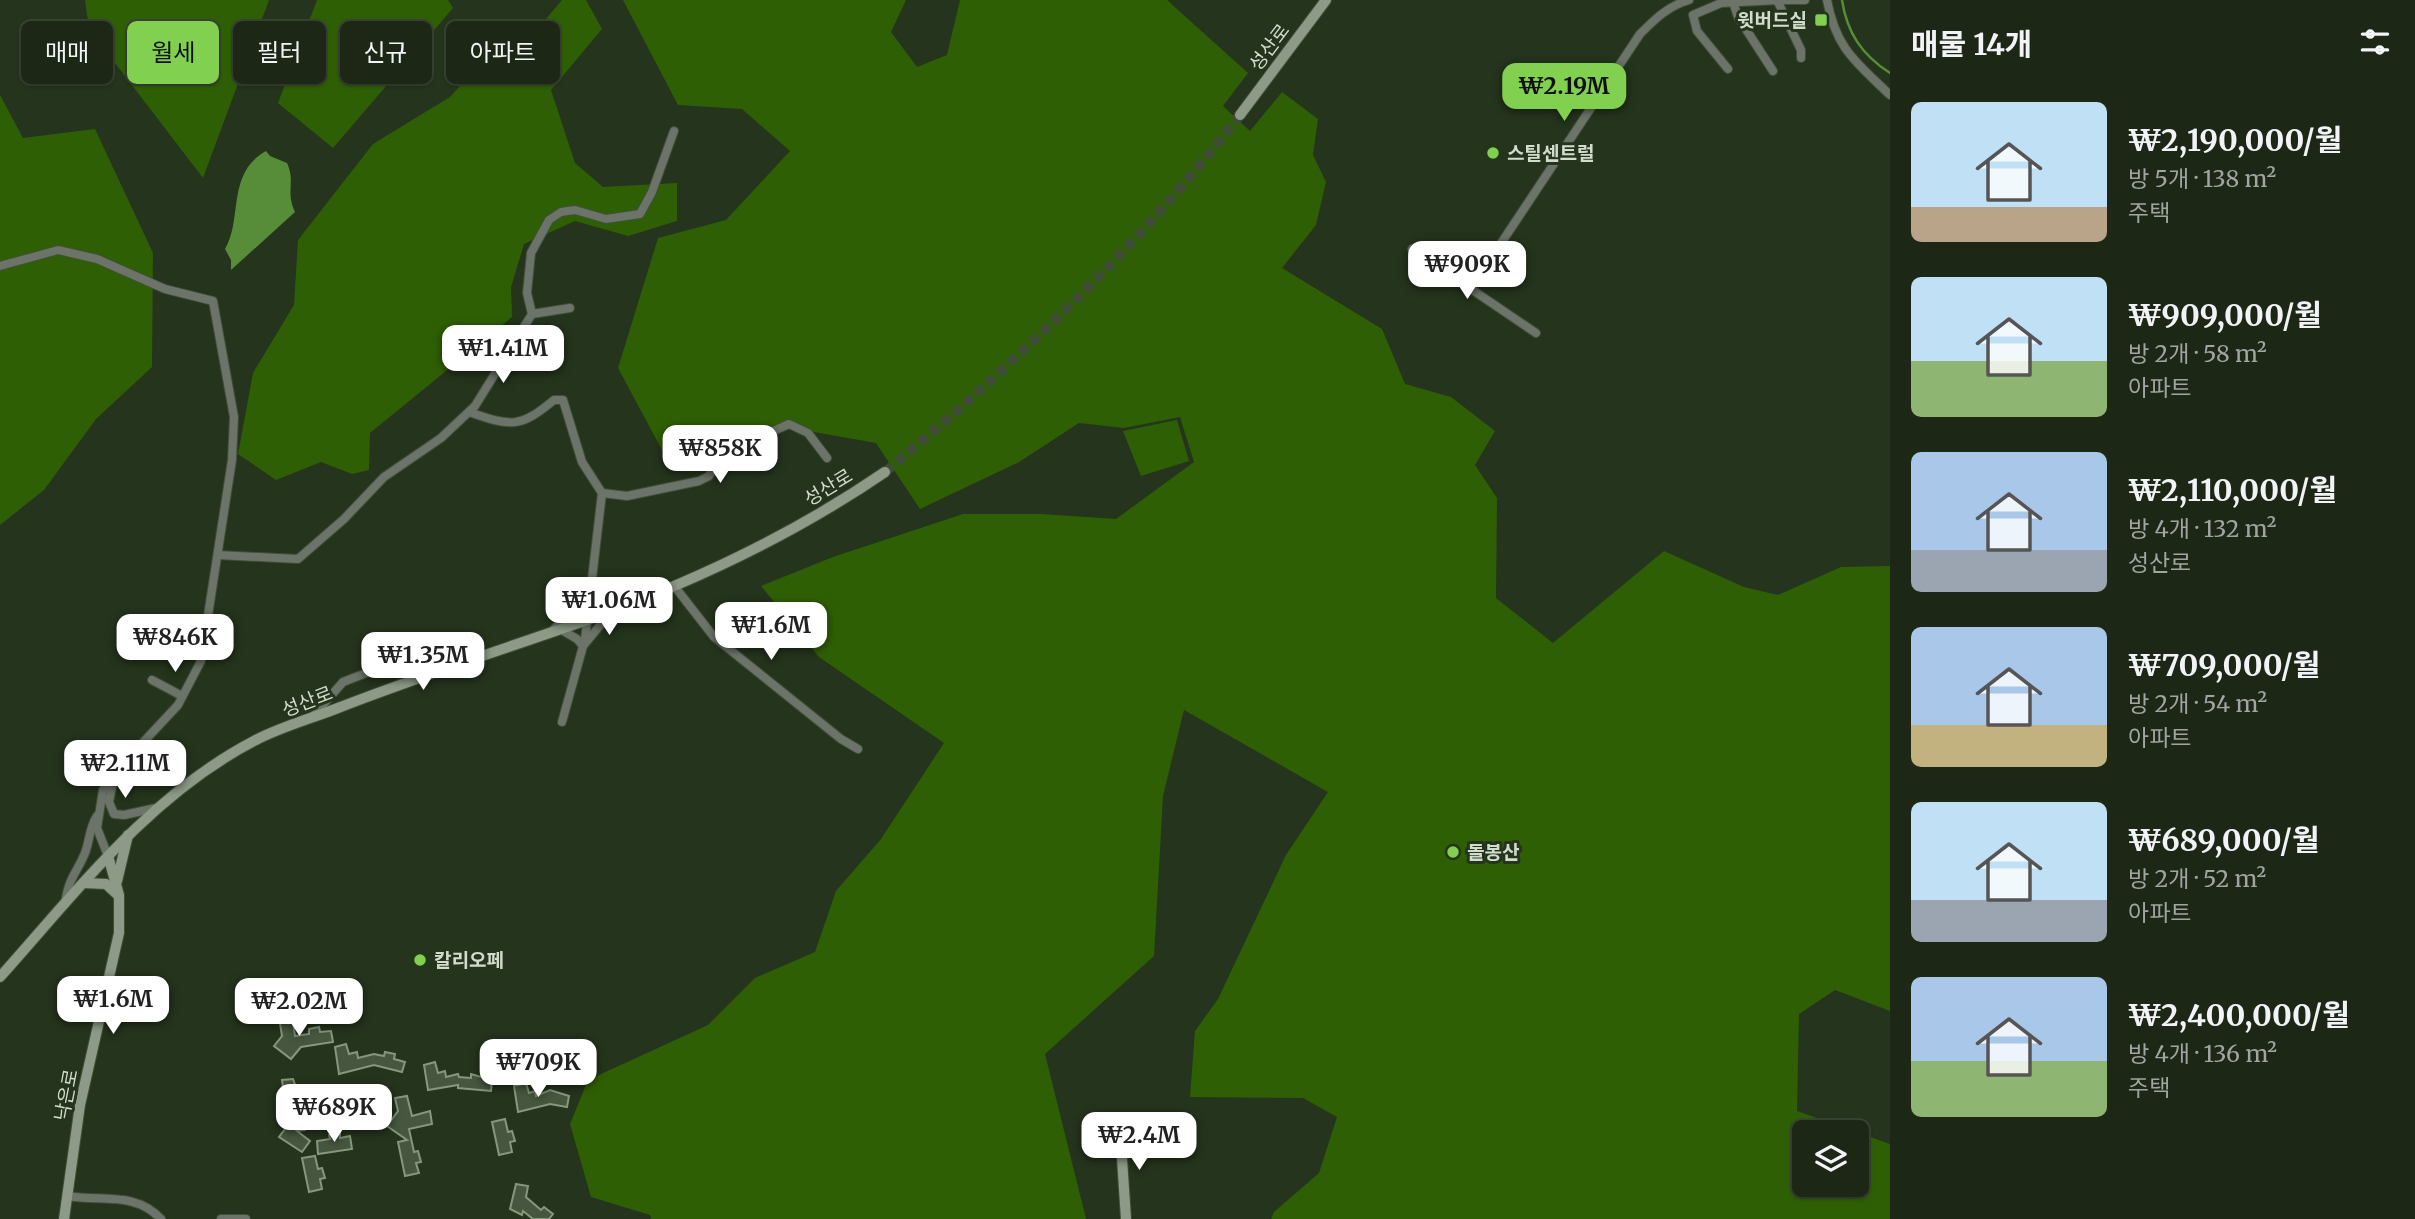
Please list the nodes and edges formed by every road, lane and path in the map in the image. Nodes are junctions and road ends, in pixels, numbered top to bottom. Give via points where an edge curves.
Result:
1 (1326, 0) edge
2 (1689, 0) edge
3 (1779, 0) edge
4 (1805, 0) edge
5 (1827, 0) edge
6 (1733, 2) edge
7 (1801, 58) dead end
8 (1728, 69) dead end
9 (1773, 71) dead end
10 (1890, 95) edge
11 (1240, 115) tunnel mouth
12 (674, 131) dead end
13 (1412, 249) dead end
14 (0, 266) edge
15 (1472, 287) junction
16 (570, 308) dead end
17 (532, 314) junction
18 (1536, 332) dead end
19 (469, 412) junction
20 (827, 458) dead end
21 (885, 472) tunnel mouth
22 (602, 493) junction
23 (218, 555) junction
24 (675, 587) junction
25 (590, 589) junction
26 (616, 609) junction
27 (587, 620) junction
28 (555, 630) junction
29 (583, 646) junction
30 (427, 673) junction
31 (152, 680) dead end
32 (182, 696) junction
33 (311, 718) junction
34 (562, 722) dead end
35 (858, 749) dead end
36 (115, 772) junction
37 (156, 808) junction
38 (97, 816) junction
39 (128, 835) junction
40 (108, 856) junction
41 (83, 883) junction
42 (117, 889) junction
43 (65, 904) junction
44 (0, 977) edge
45 (1120, 1128) dead end
46 (67, 1196) junction
47 (64, 1219) edge
48 (161, 1219) edge
49 (222, 1219) edge
50 (246, 1219) edge
51 (1126, 1219) edge

1 - 11 main road, 성산로
2 - 15 street via 1677,3 1640,34
3 - 4 street
3 - 6 street
3 - 7 street
5 - 10 street via 1841,47
6 - 8 street via 1702,9 1692,19 1697,32
6 - 9 street
12 - 17 street via 640,214 606,219 575,211 561,212 549,220 531,253 527,293
13 - 15 street
14 - 23 street via 58,250 97,259 165,289 213,300 234,417
15 - 18 street
16 - 17 street
17 - 19 street
19 - 22 street via 525,421 554,400 563,400 582,462
19 - 23 street via 441,439 384,477 298,559
20 - 22 street via 808,433 789,424 722,454 709,476 699,481 627,496
21 - 24 main road, 성산로 via 847,498
22 - 25 street
23 - 32 street via 201,661
24 - 26 main road, 성산로
24 - 35 street via 714,638
25 - 26 street
25 - 27 street
25 - 28 street
26 - 27 main road, 성산로
26 - 29 street
27 - 28 main road, 성산로
27 - 29 street
28 - 29 street
28 - 30 main road, 성산로
29 - 34 street
30 - 33 main road, 성산로
30 - 33 street via 410,656 343,682
31 - 32 street
32 - 36 street
33 - 37 main road, 성산로 via 255,740
36 - 37 street via 109,802 114,814
36 - 38 street via 103,790
37 - 39 main road, 성산로
38 - 40 street via 99,839
38 - 43 street via 84,855 68,880
39 - 40 main road, 성산로
39 - 42 main road
40 - 41 main road, 성산로
40 - 42 main road, 낙은로
41 - 42 main road
41 - 43 main road, 성산로
42 - 46 main road, 낙은로 via 120,922 115,960 80,1105
43 - 44 main road, 성산로
45 - 51 main road
46 - 47 main road, 낙은로
46 - 48 street via 127,1198
49 - 50 street

